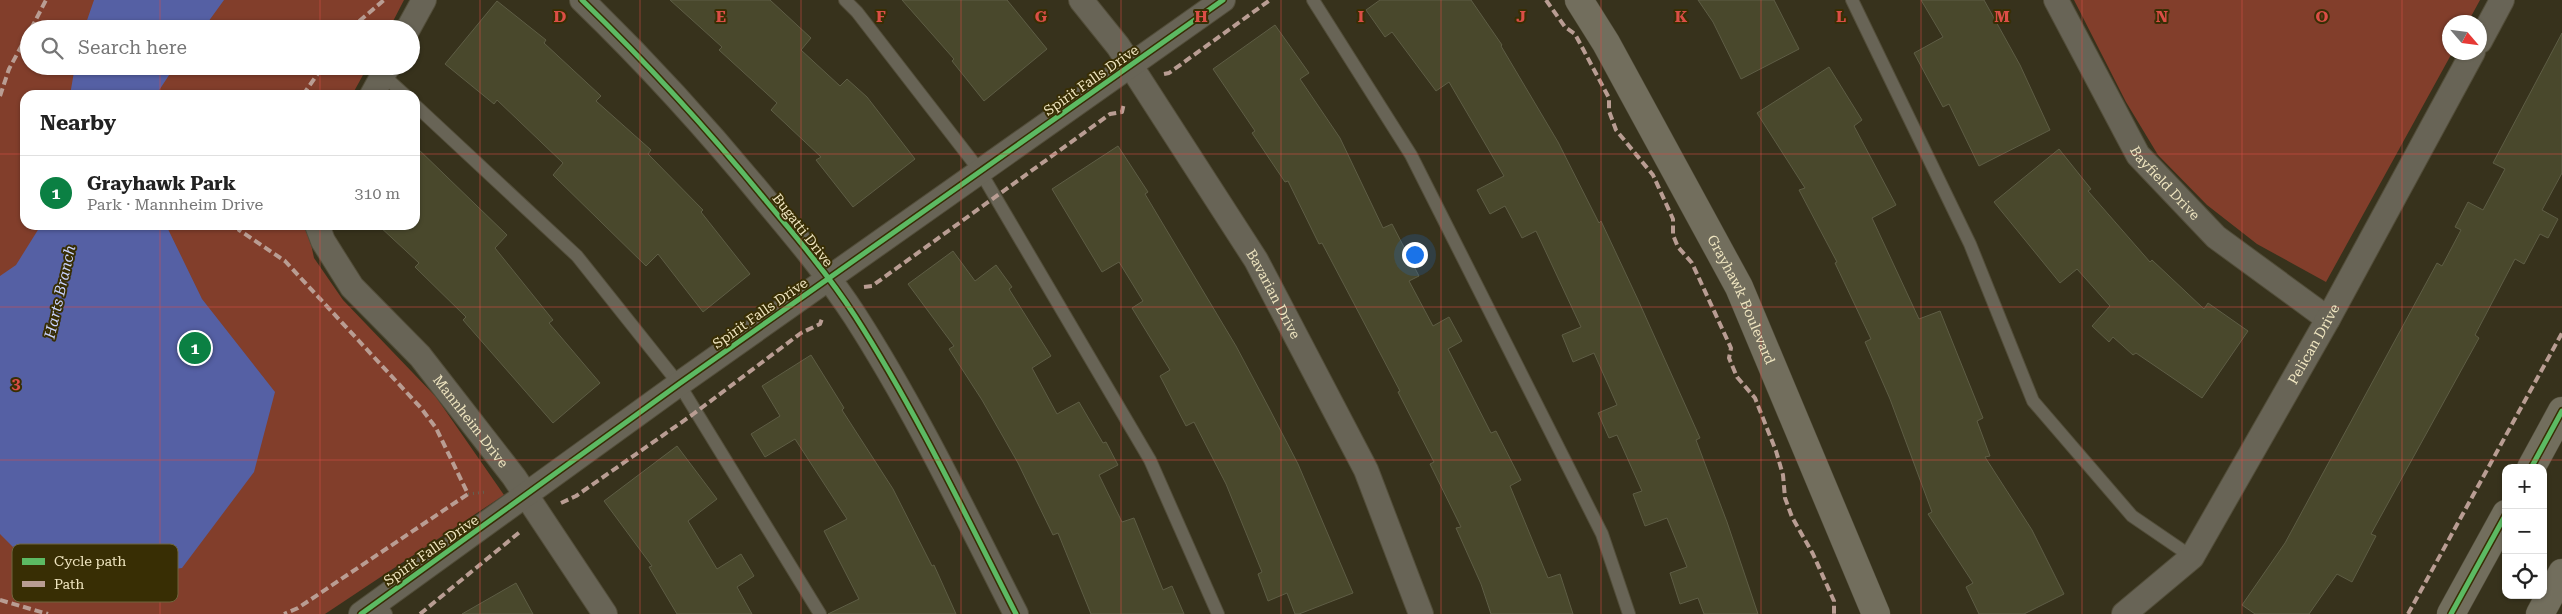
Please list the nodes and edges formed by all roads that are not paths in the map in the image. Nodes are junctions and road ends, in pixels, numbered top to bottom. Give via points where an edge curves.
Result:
1 (424, 0) edge
2 (582, 0) edge
3 (845, 0) edge
4 (1082, 0) edge
5 (1223, 0) edge
6 (1313, 0) edge
7 (1579, 0) edge
8 (1852, 0) edge
9 (2056, 0) edge
10 (2502, 0) edge
11 (413, 20) edge
12 (2487, 28) edge
13 (2469, 60) edge
14 (1131, 65) junction
15 (381, 79) edge
16 (397, 90) edge
17 (420, 110) edge
18 (980, 172) junction
19 (320, 233) edge
20 (828, 279) junction
21 (2328, 319) junction
22 (679, 384) junction
23 (2562, 411) edge
24 (2533, 464) edge
25 (526, 496) junction
26 (2502, 521) edge
27 (2192, 557) junction
28 (2562, 573) edge
29 (375, 610) edge
30 (605, 614) edge
31 (820, 614) edge
32 (1016, 614) edge
33 (1218, 614) edge
34 (1421, 614) edge
35 (1629, 614) edge
36 (1876, 614) edge
37 (2124, 614) edge
38 (2451, 614) edge
39 (2540, 614) edge

1 - 11 street
2 - 20 street, Bugatti Drive via 720,144
3 - 18 lane
4 - 14 street, Bavarian Drive
5 - 14 street, Spirit Falls Drive
6 - 35 lane via 1410,155 1602,534
7 - 36 street, Grayhawk Boulevard via 1606,43 1739,288
8 - 27 lane via 1970,244 2033,401 2132,516
9 - 21 street, Bayfield Drive via 2138,156 2216,237
10 - 12 street
13 - 21 street, Pelican Drive
14 - 18 street, Spirit Falls Drive
14 - 34 street, Bavarian Drive via 1256,260 1366,470
15 - 16 lane
17 - 22 lane via 577,256
18 - 20 street, Spirit Falls Drive
18 - 33 lane via 1150,460
19 - 25 street, Mannheim Drive via 352,287 420,356
20 - 22 street, Spirit Falls Drive
20 - 32 street, Bugatti Drive via 881,360
21 - 27 street, Pelican Drive
22 - 25 street, Spirit Falls Drive
22 - 31 lane
23 - 24 street
25 - 29 street, Spirit Falls Drive
25 - 30 street, Mannheim Drive
26 - 38 street
27 - 37 street, Pelican Drive
28 - 39 street

